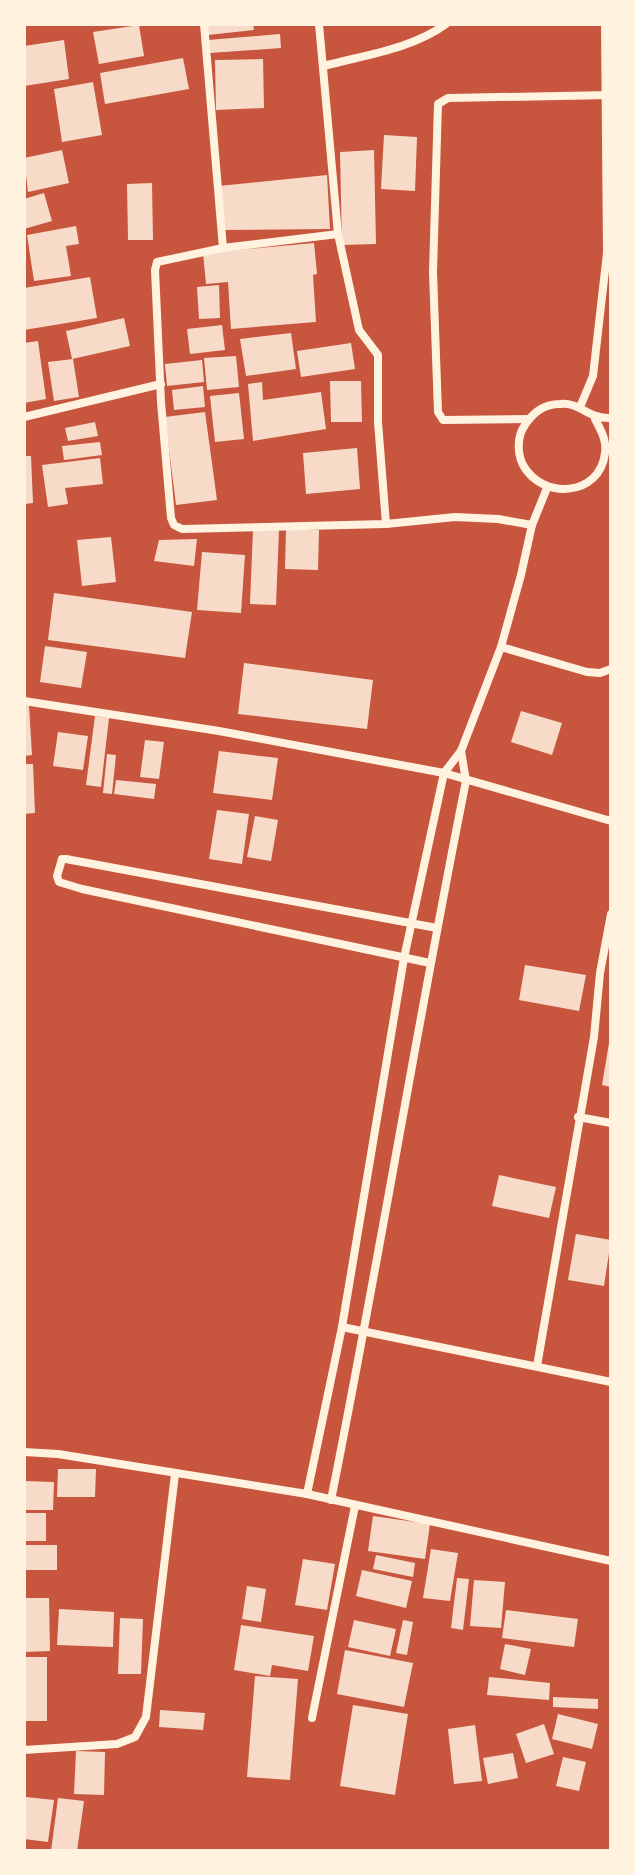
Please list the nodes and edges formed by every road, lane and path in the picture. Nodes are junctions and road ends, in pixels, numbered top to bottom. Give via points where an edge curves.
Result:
1 (204, 24) edge
2 (319, 24) edge
3 (446, 24) edge
4 (605, 24) edge
5 (324, 66) junction
6 (609, 95) edge
7 (338, 234) junction
8 (223, 248) junction
9 (609, 253) edge
10 (161, 384) junction
11 (580, 407) junction
12 (24, 417) edge
13 (611, 418) edge
14 (528, 419) junction
15 (595, 419) junction
16 (547, 488) junction
17 (386, 524) junction
18 (532, 525) junction
19 (501, 647) junction
20 (611, 669) edge
21 (24, 701) edge
22 (461, 751) junction
23 (444, 773) junction
24 (466, 781) junction
25 (611, 821) edge
26 (611, 914) edge
27 (411, 923) junction
28 (437, 928) junction
29 (404, 958) junction
30 (430, 963) junction
31 (600, 973) junction
32 (611, 975) edge
33 (578, 1117) junction
34 (611, 1123) edge
35 (342, 1327) junction
36 (365, 1332) junction
37 (537, 1366) junction
38 (611, 1382) edge
39 (24, 1452) edge
40 (175, 1474) junction
41 (307, 1494) junction
42 (331, 1500) junction
43 (355, 1506) junction
44 (611, 1561) edge
45 (312, 1718) dead end
46 (24, 1750) edge

1 - 8 street
2 - 5 street
3 - 5 street via 414,42
4 - 6 street
5 - 7 street
6 - 9 street
6 - 14 street via 448,98 438,104 433,272 438,412 443,420
7 - 8 street
7 - 17 street via 359,330 378,355
8 - 10 street via 157,262
9 - 11 street via 593,376
10 - 12 street
10 - 17 street via 174,525 182,529
11 - 14 street via 543,407
11 - 15 street
13 - 15 street
14 - 16 street via 519,438 520,459 529,476
15 - 16 street via 604,436 598,472 584,485
16 - 18 street
17 - 18 street via 455,517
18 - 19 street
19 - 20 street via 587,672
19 - 22 street
21 - 23 street
22 - 23 street
22 - 24 street
23 - 24 street
23 - 27 street
24 - 25 street
24 - 28 street
26 - 31 street
27 - 28 street
27 - 29 street
27 - 29 street via 93,863 59,862 59,882 82,889
28 - 30 street
29 - 30 street
29 - 35 street
30 - 36 street
31 - 32 street
31 - 33 street
33 - 34 street
33 - 37 street
35 - 36 street
35 - 41 street
36 - 37 street
36 - 42 street
37 - 38 street
39 - 40 street
40 - 41 street
40 - 46 street via 146,1717 135,1737 117,1744
41 - 42 street
42 - 43 street
43 - 44 street
43 - 45 street

